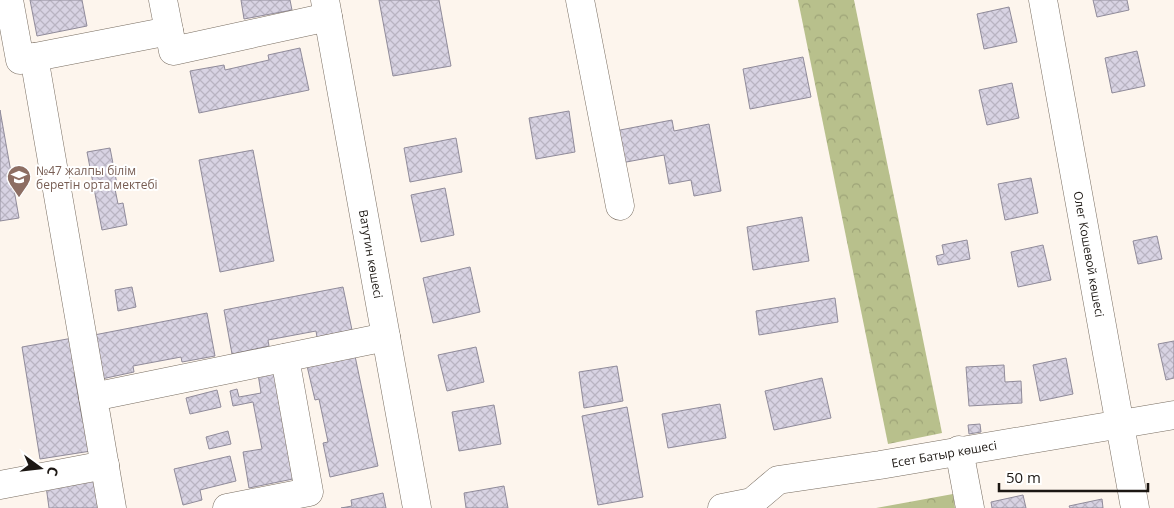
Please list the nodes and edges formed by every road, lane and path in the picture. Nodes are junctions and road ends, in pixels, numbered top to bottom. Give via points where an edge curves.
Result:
1 (9, 0) edge
2 (163, 0) edge
3 (580, 0) edge
4 (1043, 0) edge
5 (327, 8) edge
6 (169, 31) junction
7 (34, 57) junction
8 (620, 206) dead end
9 (386, 337) junction
10 (285, 358) junction
11 (93, 397) junction
12 (1174, 415) edge
13 (1119, 424) junction
14 (960, 450) junction
15 (105, 465) junction
16 (0, 484) edge
17 (255, 505) edge
18 (112, 508) edge
19 (228, 508) edge
20 (417, 508) edge
21 (722, 508) edge
22 (970, 508) edge
23 (1135, 508) edge

1 - 7 street via 20,60
2 - 6 street
3 - 8 street
4 - 13 street, Олег Кошевой көшесі
5 - 6 street via 173,51
5 - 9 street, Ватутин көшесі
6 - 7 street
7 - 11 street
9 - 10 street
9 - 20 street, Ватутин көшесі
10 - 11 street
10 - 17 street via 309,492
11 - 15 street
12 - 13 street, Есет Батыр көшесі
13 - 14 street, Есет Батыр көшесі
13 - 23 street, Олег Кошевой көшесі
14 - 21 street, Есет Батыр көшесі via 778,480 752,502
14 - 22 street
15 - 16 street
15 - 18 street
17 - 19 street

